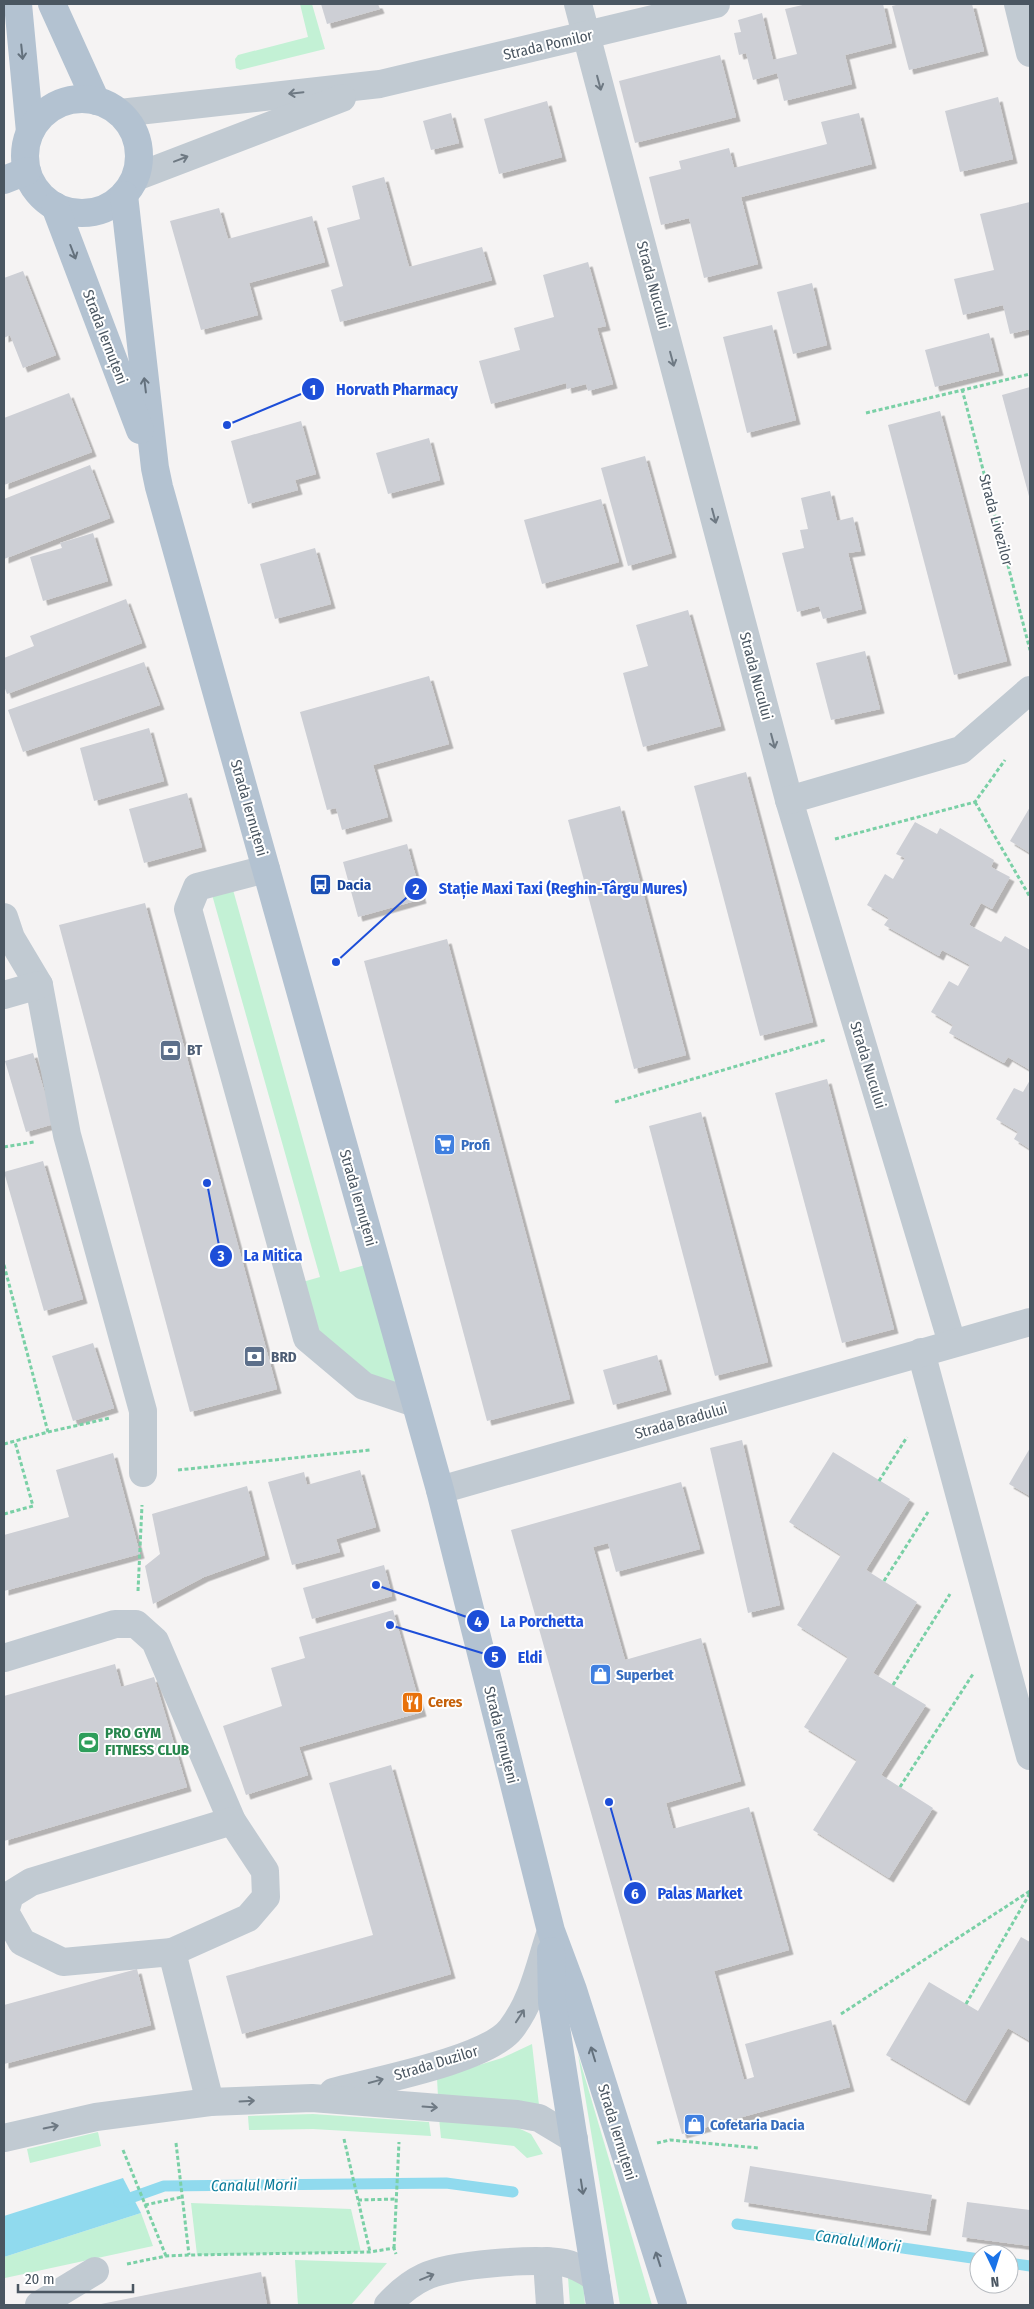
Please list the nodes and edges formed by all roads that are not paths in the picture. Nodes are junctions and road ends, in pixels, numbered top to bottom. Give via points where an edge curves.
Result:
1 (18, 4) edge
2 (52, 4) edge
3 (578, 4) edge
4 (716, 4) edge
5 (1018, 4) edge
6 (587, 36) junction
7 (1030, 53) edge
8 (380, 84) junction
9 (96, 100) junction
10 (120, 113) junction
11 (30, 132) junction
12 (16, 175) edge
13 (130, 186) junction
14 (56, 206) junction
15 (155, 468) junction
16 (1030, 690) edge
17 (788, 800) junction
18 (266, 869) junction
19 (4, 917) edge
20 (39, 985) junction
21 (4, 995) edge
22 (1030, 1322) edge
23 (952, 1343) junction
24 (921, 1352) junction
25 (415, 1403) junction
26 (143, 1473) road end
27 (440, 1490) junction
28 (4, 1658) edge
29 (1030, 1756) edge
30 (232, 1822) junction
31 (551, 1932) junction
32 (172, 1952) junction
33 (312, 2098) junction
34 (210, 2102) junction
35 (4, 2138) edge
36 (574, 2139) junction
37 (546, 2261) junction
38 (95, 2271) road end
39 (596, 2278) junction
40 (396, 2297) edge
41 (39, 2305) edge
42 (550, 2305) edge
43 (600, 2305) edge
44 (672, 2305) edge

1 -> 11 main road
2 - 9 main road
3 - 6 street, Strada Nucului
4 - 6 street, Strada Pomilor
5 - 7 street
6 - 8 street, Strada Pomilor
6 -> 17 street, Strada Nucului
8 -> 10 street, Strada Pomilor
13 -> 8 street, Strada Pomilor
9 - 10 main road
9 - 11 main road via 76,99 58,104 42,116
10 - 13 main road via 138,142 139,160
11 - 12 main road
12 - 14 main road via 33,184
13 - 14 main road via 109,206 92,212 73,212
15 -> 13 main road, Strada Iernuțeni
14 -> 15 main road, Strada Iernuțeni
15 - 18 main road, Strada Iernuțeni
16 - 17 street via 961,750
17 - 23 street, Strada Nucului
18 - 25 main road, Strada Iernuțeni
18 - 25 street via 197,887 188,909 304,1329 307,1338 364,1386
19 - 20 street via 11,938
20 - 21 street
20 - 26 street via 67,1136 143,1411
22 - 23 street, Strada Bradului
23 - 24 street, Strada Bradului
24 - 27 street, Strada Bradului
24 - 29 street
25 - 27 main road, Strada Iernuțeni
27 - 31 main road, Strada Iernuțeni
28 - 30 street via 115,1624 136,1624 155,1640
30 - 32 street via 265,1870 266,1898 248,1918
30 - 32 street via 32,1882 10,1895 5,1912 22,1942 63,1962
33 -> 31 street, Strada Duzilor via 464,2057 490,2046 510,2030 527,2004
31 - 36 main road, Strada Iernuțeni via 552,2002
44 -> 31 main road, Strada Iernuțeni via 573,1990
32 - 34 street
34 -> 33 street, Strada Duzilor
33 -> 36 street, Strada Duzilor via 517,2114 539,2118
35 -> 34 street, Strada Duzilor via 96,2118
36 -> 39 main road, Strada Iernuțeni
37 - 39 street via 567,2263
40 -> 37 street via 426,2276 452,2269
37 - 42 street
38 - 41 street
39 - 43 main road, Strada Iernuțeni

